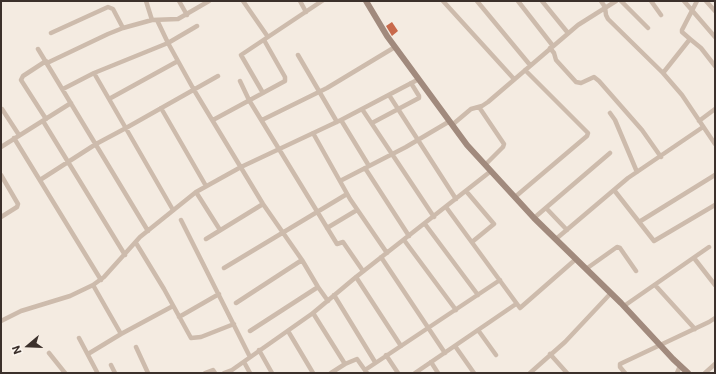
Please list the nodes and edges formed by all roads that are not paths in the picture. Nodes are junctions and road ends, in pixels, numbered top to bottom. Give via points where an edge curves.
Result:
1 (146, 1) edge
2 (179, 1) edge
3 (209, 1) edge
4 (243, 1) edge
5 (300, 1) edge
6 (322, 1) edge
7 (366, 1) edge
8 (443, 1) edge
9 (477, 1) edge
10 (518, 1) edge
11 (542, 1) edge
12 (601, 1) edge
13 (616, 1) edge
14 (621, 1) edge
15 (651, 1) edge
16 (684, 1) edge
17 (697, 1) edge
18 (706, 1) edge
19 (605, 7) junction
20 (692, 10) junction
21 (715, 11) edge
22 (306, 12) junction
23 (187, 15) junction
24 (661, 15) dead end
25 (155, 20) junction
26 (197, 26) dead end
27 (124, 28) junction
28 (648, 28) dead end
29 (51, 33) dead end
30 (568, 33) junction
31 (715, 37) edge
32 (266, 39) junction
33 (690, 39) junction
34 (168, 43) junction
35 (396, 47) junction
36 (552, 47) junction
37 (38, 49) dead end
38 (298, 55) dead end
39 (178, 61) junction
40 (46, 62) junction
41 (530, 65) junction
42 (715, 66) edge
43 (525, 70) junction
44 (94, 72) junction
45 (663, 73) junction
46 (218, 76) dead end
47 (419, 79) junction
48 (514, 79) junction
49 (240, 81) dead end
50 (411, 84) junction
51 (63, 90) junction
52 (194, 90) junction
53 (320, 91) junction
54 (263, 93) junction
55 (389, 95) junction
56 (109, 99) junction
57 (249, 100) junction
58 (71, 103) junction
59 (479, 106) junction
60 (161, 108) junction
61 (2, 109) edge
62 (362, 109) junction
63 (398, 109) junction
64 (715, 109) edge
65 (610, 113) dead end
66 (45, 120) junction
67 (213, 120) junction
68 (262, 120) junction
69 (339, 121) junction
70 (699, 121) junction
71 (372, 123) junction
72 (451, 123) junction
73 (703, 127) junction
74 (126, 128) junction
75 (313, 133) junction
76 (17, 137) junction
77 (417, 140) junction
78 (96, 144) junction
79 (715, 144) edge
80 (1, 147) edge
81 (279, 149) junction
82 (610, 153) dead end
83 (392, 154) junction
84 (661, 157) junction
85 (68, 162) junction
86 (485, 165) junction
87 (241, 167) junction
88 (367, 167) junction
89 (491, 171) junction
90 (637, 172) junction
91 (715, 174) edge
92 (1, 175) edge
93 (40, 180) junction
94 (2, 181) edge
95 (340, 181) junction
96 (206, 186) junction
97 (614, 190) junction
98 (466, 191) junction
99 (196, 192) junction
100 (347, 194) junction
101 (515, 197) junction
102 (456, 199) junction
103 (263, 204) junction
104 (715, 205) edge
105 (446, 207) junction
106 (546, 208) junction
107 (173, 210) junction
108 (357, 210) junction
109 (318, 212) junction
110 (1, 217) edge
111 (434, 217) junction
112 (534, 218) junction
113 (181, 220) dead end
114 (639, 222) junction
115 (425, 224) junction
116 (327, 228) junction
117 (220, 230) junction
118 (567, 230) junction
119 (148, 231) junction
120 (282, 232) junction
121 (409, 236) junction
122 (206, 239) dead end
123 (556, 239) junction
124 (404, 240) junction
125 (472, 242) junction
126 (136, 243) junction
127 (709, 247) dead end
128 (387, 253) junction
129 (125, 255) junction
130 (381, 257) junction
131 (576, 258) junction
132 (694, 258) junction
133 (302, 260) junction
134 (224, 268) dead end
135 (586, 269) junction
136 (363, 271) junction
137 (636, 271) dead end
138 (356, 276) junction
139 (101, 280) junction
140 (500, 280) junction
141 (93, 285) junction
142 (655, 285) junction
143 (715, 285) edge
144 (318, 287) junction
145 (611, 293) junction
146 (219, 294) junction
147 (334, 295) junction
148 (478, 295) junction
149 (328, 300) junction
150 (236, 303) dead end
151 (516, 304) junction
152 (173, 306) junction
153 (624, 306) junction
154 (456, 310) junction
155 (313, 313) junction
156 (179, 317) junction
157 (715, 318) edge
158 (1, 321) edge
159 (234, 324) junction
160 (427, 328) junction
161 (694, 329) junction
162 (250, 330) dead end
163 (478, 330) junction
164 (288, 331) junction
165 (121, 334) junction
166 (79, 338) dead end
167 (660, 345) junction
168 (401, 346) junction
169 (455, 346) junction
170 (136, 347) dead end
171 (259, 350) junction
172 (49, 353) dead end
173 (445, 353) junction
174 (88, 354) junction
175 (550, 354) junction
176 (386, 355) junction
177 (496, 355) dead end
178 (250, 357) junction
179 (244, 362) junction
180 (375, 362) junction
181 (431, 362) junction
182 (345, 364) junction
183 (715, 364) edge
184 (111, 365) dead end
185 (366, 371) edge
186 (685, 371) edge
187 (97, 372) dead end
188 (65, 373) edge
189 (115, 373) edge
190 (148, 373) edge
191 (205, 373) edge
192 (215, 373) edge
193 (224, 373) edge
194 (250, 373) edge
195 (272, 373) edge
196 (313, 373) edge
197 (331, 373) edge
198 (398, 373) edge
199 (415, 373) edge
200 (438, 373) edge
201 (474, 373) edge
202 (530, 373) edge
203 (567, 373) edge
204 (625, 373) edge
205 (677, 373) edge
206 (705, 373) edge

1 - 25 street
2 - 23 street
3 - 23 street
4 - 32 street
5 - 22 street
6 - 22 street
7 - 35 street
8 - 48 street
9 - 41 street
10 - 36 street
11 - 30 street
12 - 19 street
13 - 19 street
14 - 28 street
15 - 24 street
16 - 20 street
17 - 20 street
18 - 21 street
19 - 30 street
19 - 45 street via 608,19
20 - 31 street
20 - 33 street via 682,30
22 - 32 street
23 - 25 street via 174,20
25 - 27 street
25 - 34 street
26 - 34 street
27 - 29 street via 113,9 108,7
27 - 40 street
30 - 36 street
32 - 54 street via 286,79
32 - 54 street via 241,55
33 - 42 street
33 - 45 street
34 - 39 street
34 - 44 street
35 - 47 street
35 - 53 street
36 - 41 street
36 - 84 street via 557,62 576,82 581,83 594,77 599,81 642,130
37 - 40 street
38 - 53 street
39 - 52 street
39 - 56 street
40 - 51 street
40 - 66 street via 23,76 21,80
41 - 43 street
43 - 48 street
43 - 101 street via 588,133
44 - 51 street
44 - 56 street
45 - 70 street
46 - 52 street
47 - 50 street
47 - 72 street
48 - 59 street via 488,102
49 - 57 street
50 - 55 street
50 - 63 street via 419,97
51 - 58 street
52 - 60 street
52 - 67 street
53 - 68 street
53 - 69 street
54 - 57 street
55 - 62 street
55 - 63 street
56 - 74 street
57 - 67 street
57 - 68 street
58 - 66 street
58 - 78 street
59 - 72 street
59 - 86 street via 504,144
60 - 74 street
60 - 96 street
61 - 76 street
62 - 69 street
62 - 71 street
63 - 71 street
63 - 77 street
64 - 70 street
65 - 90 street
66 - 76 street
66 - 85 street
67 - 87 street
68 - 81 street
69 - 75 street
69 - 88 street
70 - 73 street
71 - 83 street
72 - 77 street
72 - 86 street
73 - 79 street
73 - 84 street
74 - 78 street
74 - 107 street
75 - 81 street
75 - 95 street
76 - 80 street
76 - 93 street
77 - 83 street
77 - 102 street
78 - 85 street
78 - 119 street
81 - 87 street
81 - 109 street
82 - 106 street
83 - 88 street
83 - 111 street
84 - 90 street
85 - 93 street
85 - 129 street
86 - 89 street
87 - 96 street
87 - 103 street
88 - 95 street
88 - 121 street
89 - 98 street
89 - 101 street
90 - 97 street
91 - 114 street
92 - 94 street
93 - 139 street
94 - 110 street via 18,204
95 - 100 street
96 - 99 street
97 - 114 street
97 - 118 street
98 - 102 street
98 - 125 street via 494,224
99 - 107 street
99 - 117 street
100 - 108 street
100 - 109 street
101 - 112 street
102 - 105 street
103 - 117 street
103 - 120 street
104 - 114 street via 654,241
105 - 111 street
105 - 125 street
106 - 112 street
106 - 118 street
107 - 119 street
108 - 116 street
108 - 128 street
109 - 116 street
109 - 120 street
111 - 115 street
112 - 123 street
113 - 146 street
115 - 121 street
115 - 148 street
116 - 136 street via 337,244 343,242
117 - 122 street
118 - 123 street
119 - 126 street
120 - 133 street
120 - 134 street
121 - 124 street
123 - 131 street
124 - 128 street
124 - 154 street
125 - 140 street
126 - 129 street
126 - 152 street
127 - 132 street
128 - 130 street
129 - 139 street
130 - 136 street
130 - 160 street
131 - 135 street
131 - 151 street via 520,308
132 - 142 street
132 - 143 street
133 - 144 street
133 - 150 street
135 - 137 street via 617,247
135 - 145 street
136 - 138 street
138 - 147 street
138 - 168 street
139 - 141 street
140 - 148 street
140 - 151 street
141 - 158 street via 70,296 21,311
141 - 165 street
142 - 153 street
142 - 161 street
144 - 149 street
144 - 162 street
145 - 153 street
145 - 175 street via 574,333
146 - 156 street
146 - 159 street
147 - 149 street
147 - 180 street
148 - 154 street
149 - 155 street
151 - 163 street
152 - 156 street
152 - 165 street
153 - 167 street
154 - 160 street
155 - 164 street
155 - 182 street
156 - 159 street via 191,338
157 - 161 street
159 - 178 street
160 - 168 street
160 - 173 street
161 - 167 street
163 - 169 street
163 - 177 street
164 - 171 street
164 - 196 street
165 - 174 street
166 - 174 street
167 - 186 street
167 - 204 street via 620,364
168 - 176 street
169 - 173 street
169 - 201 street
170 - 190 street
171 - 178 street
171 - 195 street
172 - 188 street
173 - 181 street
174 - 187 street
175 - 202 street
175 - 203 street
176 - 180 street
176 - 198 street
178 - 179 street
179 - 193 street
179 - 194 street
180 - 185 street
181 - 199 street
181 - 200 street
182 - 185 street via 357,358
182 - 197 street
183 - 206 street
184 - 189 street
186 - 205 street
191 - 192 street via 214,370

